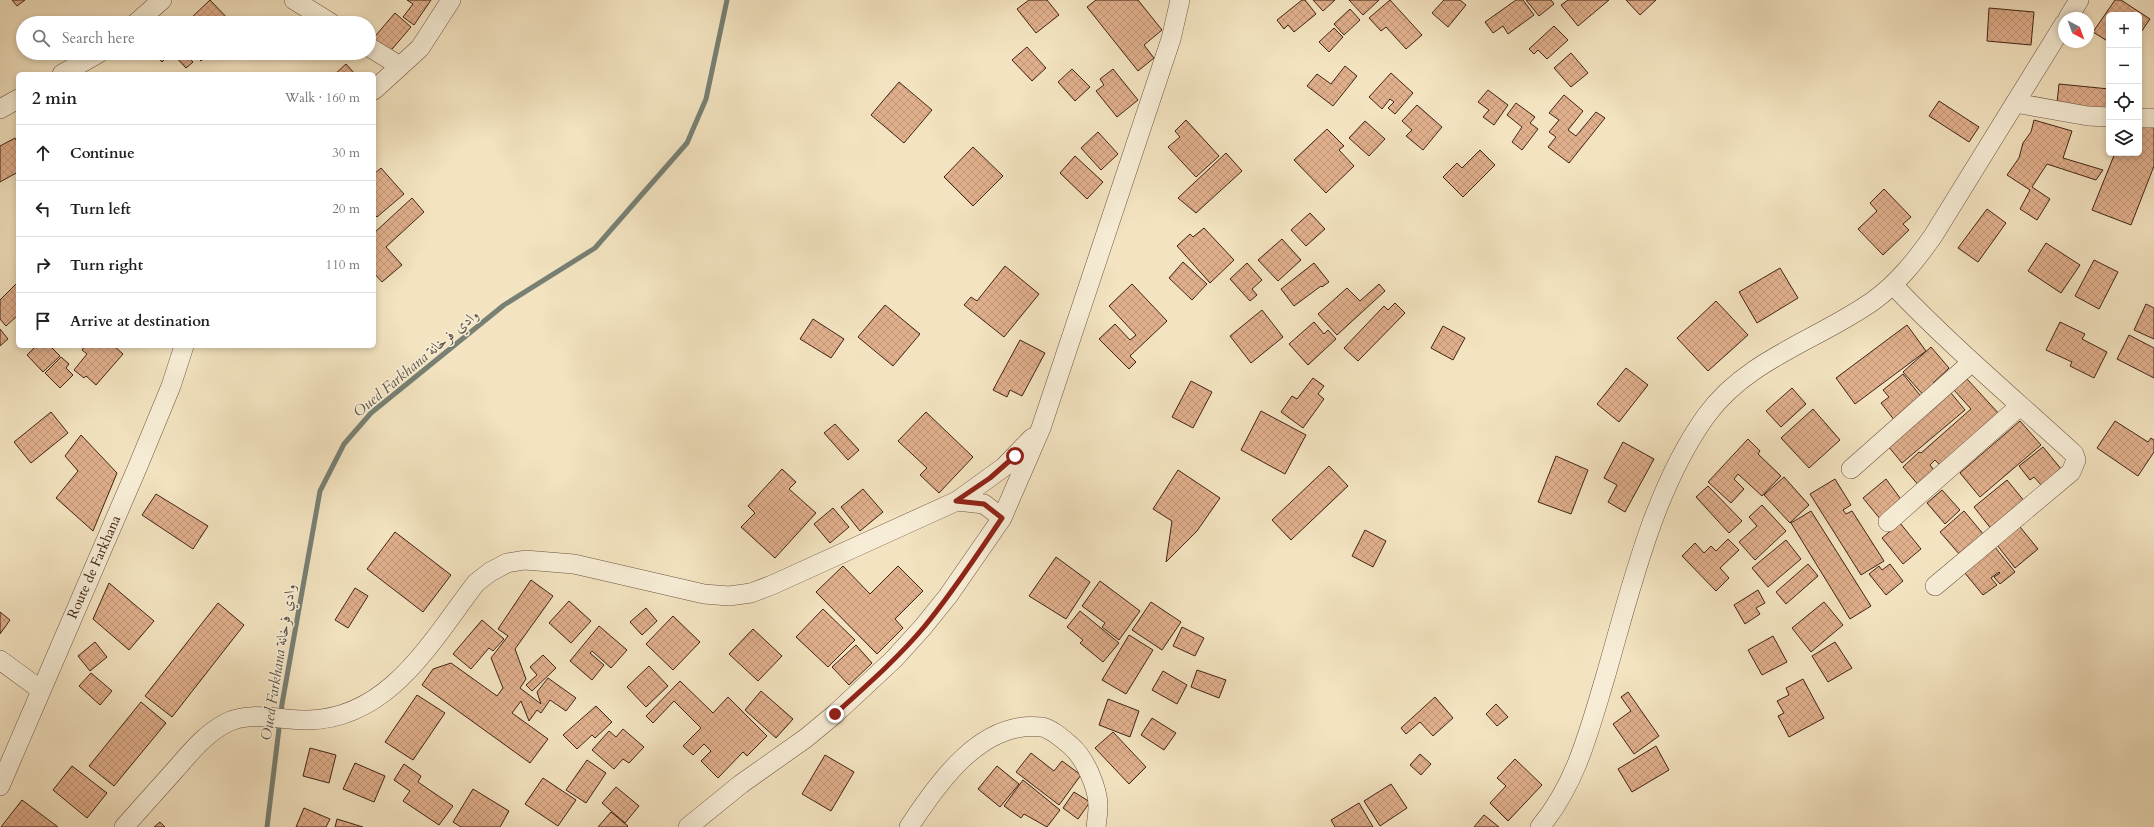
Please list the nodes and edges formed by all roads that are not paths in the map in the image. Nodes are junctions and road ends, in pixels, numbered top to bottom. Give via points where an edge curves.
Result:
1 (162, 0) edge
2 (294, 0) edge
3 (451, 0) edge
4 (1180, 0) edge
5 (2079, 0) edge
6 (2072, 12) edge
7 (144, 16) edge
8 (320, 16) edge
9 (2058, 34) edge
10 (376, 51) edge
11 (87, 60) edge
12 (400, 66) junction
13 (66, 72) edge
14 (376, 88) edge
15 (16, 100) edge
16 (2015, 103) junction
17 (0, 109) edge
18 (2106, 117) edge
19 (2142, 118) edge
20 (2154, 118) edge
21 (1893, 285) junction
22 (183, 348) edge
23 (1972, 362) junction
24 (2020, 406) junction
25 (1041, 428) junction
26 (1850, 469) dead end
27 (956, 501) junction
28 (1002, 518) junction
29 (1888, 522) dead end
30 (1936, 586) dead end
31 (0, 660) edge
32 (41, 690) junction
33 (0, 786) edge
34 (124, 827) edge
35 (688, 827) edge
36 (909, 827) edge
37 (1096, 827) edge
38 (1540, 827) edge

1 - 7 street
2 - 8 street
3 - 12 street via 420,48
4 - 25 street via 1171,39
5 - 6 street
9 - 16 street
10 - 12 street
11 - 13 street
12 - 14 street
15 - 17 street
16 - 18 street
16 - 21 street via 1933,236 1916,261
19 - 20 street
21 - 23 street
21 - 38 street via 1872,302 1749,373 1726,392 1706,416 1683,453 1656,515 1576,770 1560,800
22 - 32 street, Route de Farkhana via 171,386 138,466
23 - 24 street
23 - 26 street
24 - 29 street
24 - 30 street via 2074,454 2075,467
25 - 27 street via 1004,467
25 - 28 street
27 - 28 street via 984,504
27 - 34 street via 751,593 729,596 704,594 574,564 525,560 507,563 490,572 476,584 408,672 374,701 357,710 318,720 292,721 258,717 227,722 197,746
28 - 35 street via 924,628 889,664 806,738 741,784
31 - 32 street
32 - 33 street, Route de Farkhana
36 - 37 street via 933,793 973,750 995,736 1019,728 1042,727 1076,750 1090,773 1098,804

